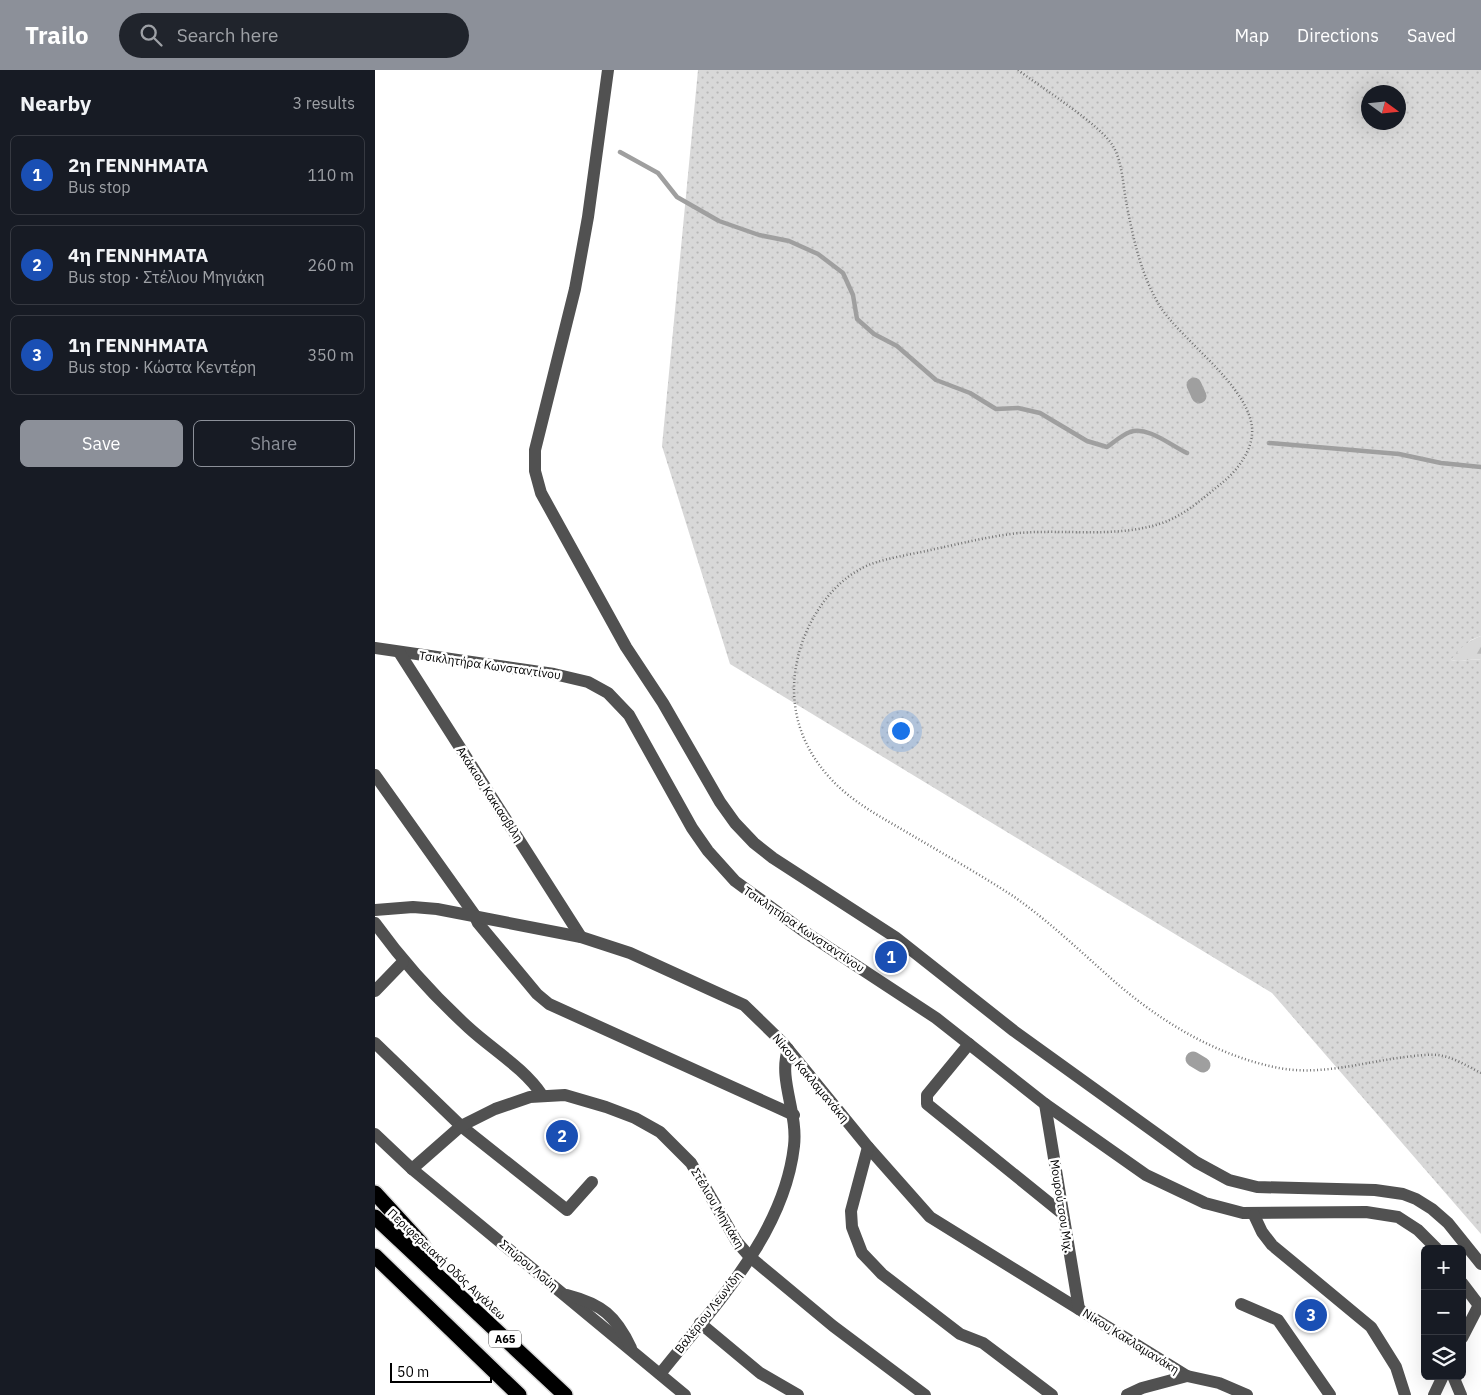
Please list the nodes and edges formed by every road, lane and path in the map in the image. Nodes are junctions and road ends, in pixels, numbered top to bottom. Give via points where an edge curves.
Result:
1 (608, 70) edge
2 (1017, 70) edge
3 (375, 648) edge
4 (399, 652) junction
5 (375, 775) edge
6 (375, 910) edge
7 (475, 914) junction
8 (375, 923) edge
9 (581, 936) junction
10 (403, 962) junction
11 (375, 991) edge
12 (375, 1043) edge
13 (969, 1044) junction
14 (788, 1049) junction
15 (1481, 1074) edge
16 (542, 1095) junction
17 (1045, 1104) junction
18 (795, 1115) junction
19 (461, 1126) junction
20 (375, 1134) edge
21 (868, 1147) junction
22 (413, 1169) junction
23 (592, 1182) dead end
24 (375, 1193) edge
25 (1063, 1214) junction
26 (1254, 1215) junction
27 (375, 1217) edge
28 (1432, 1245) edge
29 (375, 1256) edge
30 (750, 1257) junction
31 (1481, 1264) edge
32 (445, 1284) junction
33 (1466, 1288) edge
34 (1241, 1304) dead end
35 (1480, 1307) edge
36 (1079, 1309) junction
37 (700, 1323) junction
38 (1464, 1335) edge
39 (660, 1374) junction
40 (1187, 1376) junction
41 (1441, 1380) edge
42 (1455, 1380) edge
43 (519, 1395) edge
44 (565, 1395) edge
45 (685, 1395) edge
46 (798, 1395) edge
47 (925, 1395) edge
48 (1052, 1395) edge
49 (1127, 1395) edge
50 (1247, 1395) edge
51 (1331, 1395) edge
52 (1405, 1395) edge
53 (1434, 1395) edge
54 (1461, 1395) edge

1 - 31 street via 588,218 575,289 535,450 535,471 541,493 626,647 735,823 773,858 895,937 1014,1031 1195,1162 1229,1180 1257,1187 1375,1190 1403,1194 1432,1209 1448,1223
2 - 15 path via 1087,121 1114,146 1141,267 1154,297 1168,318 1235,390 1251,427 1250,442 1243,461 1230,477 1196,504 1157,525 1127,530 1019,533 993,537 871,564 852,574 829,595 813,618 800,648 792,694 807,745 824,771 849,796 1013,896 1148,1008 1198,1039 1230,1054 1285,1069 1311,1071 1440,1055
3 - 4 street, Τσικλητήρα Κωνσταντίνου
4 - 9 street, Ακάκιου Κακιασβίλη
4 - 13 street, Τσικλητήρα Κωνσταντίνου via 554,674 587,682 608,693 629,715 692,828 735,881
5 - 7 street
6 - 7 street, Νίκου Κακλαμανάκη via 413,907
7 - 9 street, Νίκου Κακλαμανάκη
7 - 18 street via 478,923 524,979 549,1004
8 - 10 street
9 - 14 street, Νίκου Κακλαμανάκη via 630,953 744,1005
10 - 11 street
10 - 16 street via 444,1005 522,1072
12 - 19 street
13 - 17 street, Τσικλητήρα Κωνσταντίνου
13 - 25 street via 927,1095 927,1104
14 - 18 street, Βαλέριου Λεωνίδη via 786,1082
14 - 21 street, Νίκου Κακλαμανάκη
16 - 19 street, Στέλιου Μηγιάκη via 495,1109
16 - 30 street, Στέλιου Μηγιάκη via 583,1099 623,1113 660,1132 691,1163 737,1242
17 - 25 street, Μουρούτσου Μιχ.
17 - 26 street, Τσικλητήρα Κωνσταντίνου via 1146,1175 1211,1206
18 - 30 street, Βαλέριου Λεωνίδη via 794,1146 788,1174 767,1226
19 - 22 street, Στέλιου Μηγιάκη
19 - 23 street via 567,1210
20 - 22 street, Σπύρου Λούη
21 - 36 street, Νίκου Κακλαμανάκη via 930,1217
21 - 48 street via 851,1211 852,1227 862,1253 882,1274 960,1334 983,1343
22 - 39 street, Σπύρου Λούη
24 - 32 highway via 420,1242
25 - 36 street, Μουρούτσου Μιχ.
26 - 28 street, Τσικλητήρα Κωνσταντίνου via 1376,1212 1397,1217
26 - 52 street via 1272,1245 1371,1326 1396,1367
27 - 32 highway, Περιφερειακή Οδός Αιγάλεω / Α65
29 - 43 highway, Α65
30 - 37 street, Βαλέριου Λεωνίδη
30 - 47 street, Στέλιου Μηγιάκη via 833,1326
32 - 44 highway, Περιφερειακή Οδός Αιγάλεω / Α65
33 - 35 street
34 - 51 street via 1278,1320
35 - 38 street
36 - 40 street, Νίκου Κακλαμανάκη
37 - 39 street, Βαλέριου Λεωνίδη
37 - 46 street via 760,1373
39 - 45 street, Σπύρου Λούη
40 - 49 street
40 - 50 street via 1219,1383
41 - 53 street
42 - 54 street

